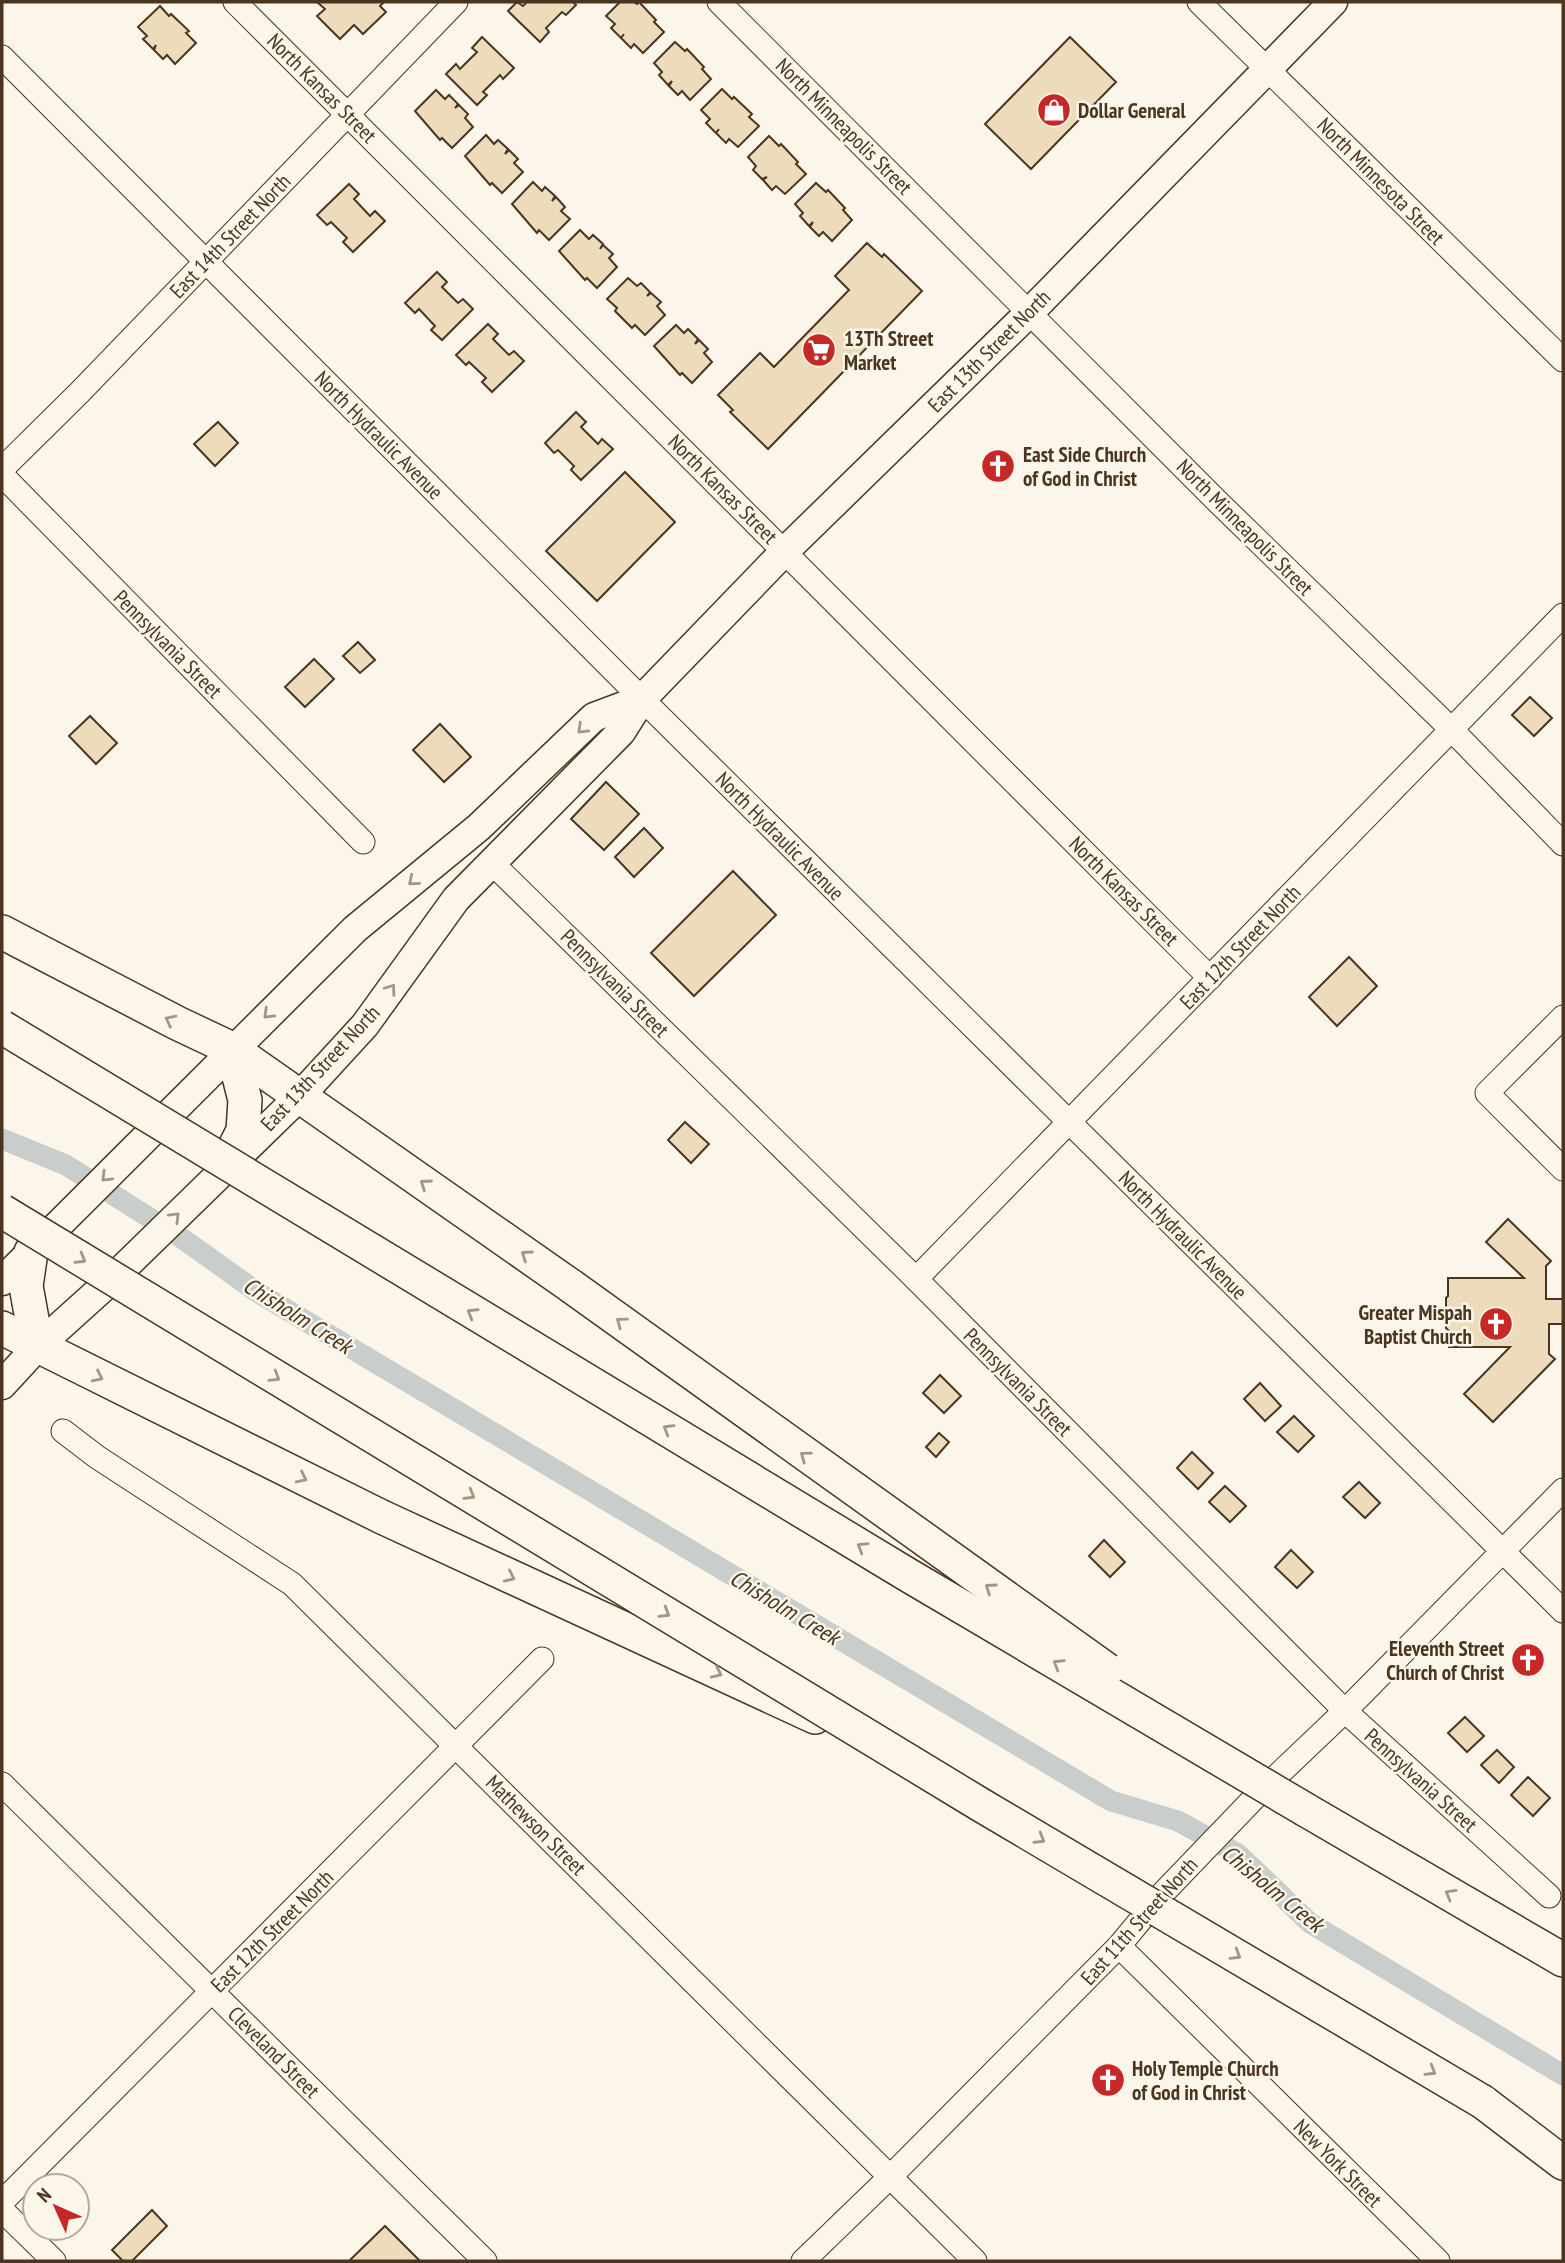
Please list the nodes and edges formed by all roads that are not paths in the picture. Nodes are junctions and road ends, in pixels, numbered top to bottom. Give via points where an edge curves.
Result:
1 (235, 2) edge
2 (456, 2) edge
3 (719, 2) edge
4 (1199, 2) edge
5 (1333, 2) edge
6 (2, 57) edge
7 (1267, 69) junction
8 (347, 114) junction
9 (205, 261) junction
10 (1030, 312) junction
11 (1563, 360) edge
12 (2, 469) edge
13 (2, 475) edge
14 (785, 551) junction
15 (1563, 615) edge
16 (642, 699) junction
17 (1452, 730) junction
18 (363, 842) dead end
19 (1563, 844) edge
20 (491, 862) junction
21 (2, 932) edge
22 (1210, 978) junction
23 (1563, 1017) edge
24 (2, 1027) edge
25 (232, 1049) junction
26 (299, 1097) junction
27 (1069, 1122) junction
28 (225, 1168) junction
29 (1563, 1169) edge
30 (2, 1211) edge
31 (31, 1252) junction
32 (916, 1279) junction
33 (2, 1281) edge
34 (2, 1328) edge
35 (37, 1347) junction
36 (2, 1385) edge
37 (62, 1431) dead end
38 (1563, 1490) edge
39 (1503, 1551) junction
40 (1563, 1611) edge
41 (542, 1659) dead end
42 (1345, 1711) junction
43 (456, 1746) junction
44 (2, 1784) edge
45 (981, 1805) junction
46 (1306, 1810) junction
47 (1549, 1896) dead end
48 (1509, 1928) junction
49 (1119, 1946) junction
50 (1563, 1952) edge
51 (1563, 1960) edge
52 (212, 1990) junction
53 (1483, 2102) junction
54 (1563, 2150) edge
55 (1563, 2163) edge
56 (890, 2177) junction
57 (2, 2202) edge
58 (2, 2210) edge
59 (54, 2261) edge
60 (485, 2261) edge
61 (803, 2261) edge
62 (975, 2261) edge
63 (1438, 2261) edge

1 - 8 street, North Kansas Street
2 - 8 street, East 14th Street North
3 - 10 street, North Minneapolis Street
4 - 7 street, North Minnesota Street
5 - 7 main road, East 13th Street North
6 - 9 street, North Hydraulic Avenue
7 - 10 main road, East 13th Street North
7 - 11 street, North Minnesota Street
8 - 9 street, East 14th Street North
8 - 14 street, North Kansas Street
9 - 12 street, East 14th Street North
9 - 16 street, North Hydraulic Avenue
10 - 14 main road, East 13th Street North
10 - 17 street, North Minneapolis Street
13 - 18 street, Pennsylvania Street
14 - 16 main road, East 13th Street North
14 - 22 street, North Kansas Street
15 - 17 street, East 12th Street North
16 - 20 main road, East 13th Street North via 621,732
16 -> 25 main road, East 13th Street North via 594,717 479,827 355,929
16 - 27 street, North Hydraulic Avenue
17 - 19 street, North Minneapolis Street
17 - 22 street, East 12th Street North
26 -> 20 main road, East 13th Street North via 365,1025 456,899
20 - 32 street, Pennsylvania Street
25 -> 21 highway
22 - 27 street, East 12th Street North
23 - 29 street via 1488,1093
46 -> 24 highway, bridge
25 - 26 highway
25 - 28 highway via 245,1100 243,1131
25 -> 31 main road, East 13th Street North
26 - 28 main road, East 13th Street North
46 -> 26 highway, bridge
27 - 32 street, East 12th Street North
27 - 39 street, North Hydraulic Avenue
35 -> 28 main road, East 13th Street North
30 -> 45 highway, bridge
31 - 33 main road, East 13th Street North
31 - 35 highway via 26,1286
32 - 42 street, Pennsylvania Street
34 - 35 highway
35 - 36 main road, East 13th Street North
35 -> 45 highway, bridge via 382,1517 822,1720
37 - 43 street, Mathewson Street via 292,1584
38 - 39 street, East 11th Street North
39 - 40 street, North Hydraulic Avenue
39 - 42 street, East 11th Street North
41 - 43 street, East 12th Street North
42 - 47 street, Pennsylvania Street
42 - 49 street, East 11th Street North via 1262,1790
43 - 52 street, East 12th Street North
43 - 56 street, Mathewson Street
44 - 52 street, Cleveland Street
45 -> 53 highway, bridge
48 -> 46 highway
48 - 50 highway
48 - 51 highway
49 - 56 street, East 11th Street North
49 - 63 street, New York Street
52 - 57 street, East 12th Street North
52 - 60 street, Cleveland Street
53 - 54 highway
53 - 55 highway
56 - 61 street, East 11th Street North
56 - 62 street, Mathewson Street
58 - 59 street

